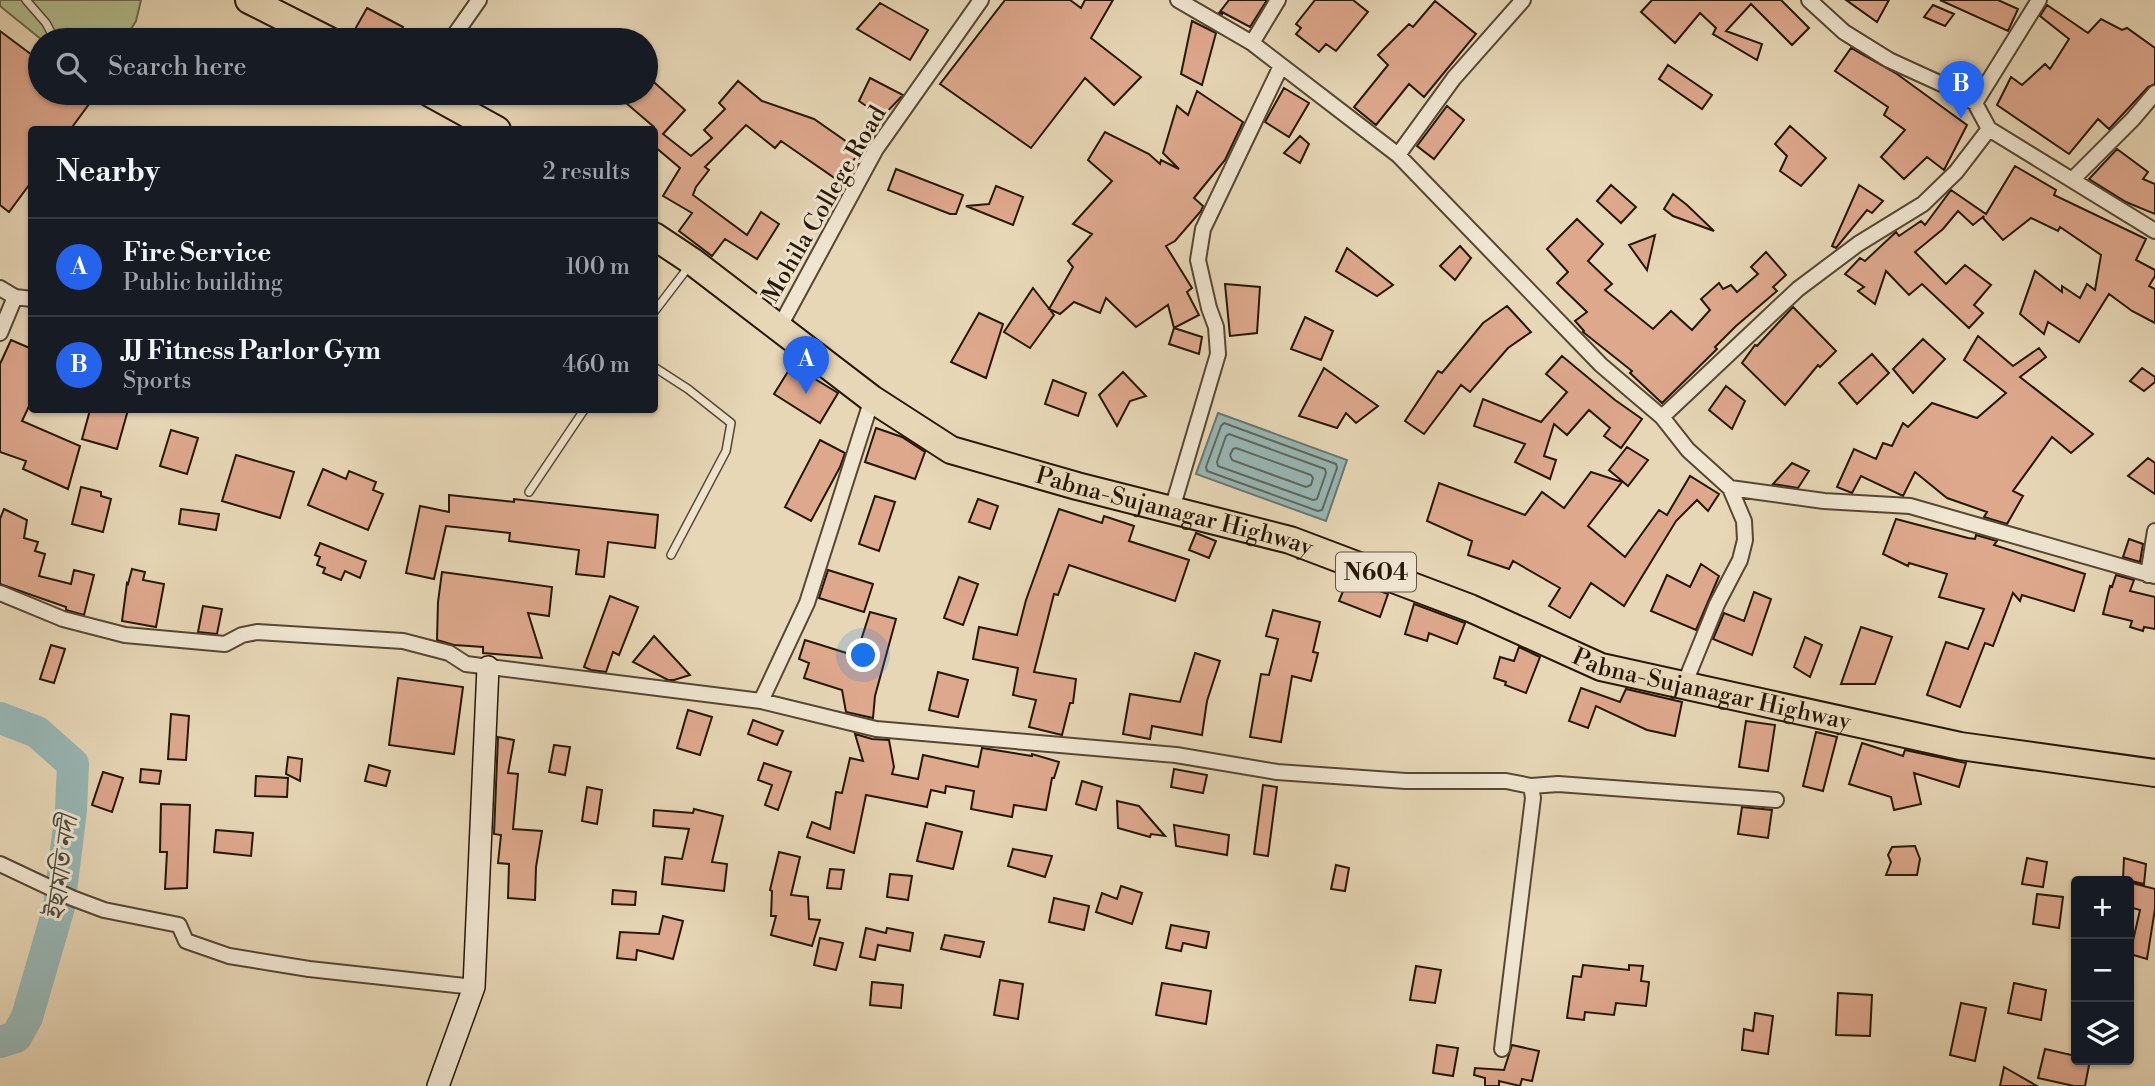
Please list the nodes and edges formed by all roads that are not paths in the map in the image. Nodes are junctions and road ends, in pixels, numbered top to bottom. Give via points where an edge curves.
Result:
1 (26, 0) edge
2 (249, 0) edge
3 (480, 0) edge
4 (981, 0) edge
5 (1178, 0) edge
6 (1278, 0) edge
7 (1523, 0) edge
8 (1809, 0) edge
9 (2039, 0) edge
10 (49, 28) edge
11 (304, 28) edge
12 (460, 28) edge
13 (1252, 43) junction
14 (1281, 66) junction
15 (2155, 93) edge
16 (1975, 103) junction
17 (450, 105) edge
18 (485, 126) edge
19 (1989, 129) junction
20 (1398, 155) junction
21 (2072, 180) junction
22 (2155, 231) edge
23 (658, 239) edge
24 (692, 262) junction
25 (0, 288) edge
26 (15, 297) junction
27 (28, 299) edge
28 (658, 307) edge
29 (779, 328) junction
30 (0, 333) edge
31 (658, 370) edge
32 (872, 399) junction
33 (582, 413) edge
34 (1662, 417) junction
35 (1730, 488) junction
36 (529, 492) dead end
37 (1172, 509) junction
38 (2155, 531) edge
39 (671, 555) dead end
40 (2152, 575) edge
41 (0, 593) edge
42 (488, 667) junction
43 (1685, 685) junction
44 (761, 701) junction
45 (2155, 773) edge
46 (1531, 786) junction
47 (1776, 800) dead end
48 (5, 865) edge
49 (474, 987) junction
50 (1502, 1049) dead end
51 (438, 1086) edge

1 - 10 lane
2 - 11 highway
3 - 12 street
4 - 29 street, Mohila College Road via 876,149
5 - 13 street
6 - 13 street
7 - 20 street via 1454,78
8 - 16 street via 1844,32 1877,53
9 - 16 street
13 - 14 street
14 - 20 street
14 - 37 street via 1203,229 1198,260 1216,327 1218,354
15 - 21 street
16 - 19 street
17 - 18 highway
19 - 21 street
19 - 34 street via 1956,172 1923,204 1798,289
20 - 34 street via 1601,365
21 - 22 street
23 - 24 highway, Pabna-Sujanagar Highway / N604
24 - 28 lane
24 - 29 highway, Pabna-Sujanagar Highway / N604
25 - 26 street
26 - 27 street
26 - 30 street
29 - 32 highway, Pabna-Sujanagar Highway / N604
31 - 39 lane via 732,422 726,451
32 - 37 highway, Pabna-Sujanagar Highway / N604 via 951,450
32 - 44 street via 807,603
33 - 36 lane
34 - 35 street via 1688,450
35 - 40 street via 1824,501 1910,506
35 - 43 street via 1744,521 1745,540
37 - 43 highway, Pabna-Sujanagar Highway / N604 via 1290,540 1470,608 1601,667
38 - 40 street
41 - 42 street via 63,620 125,635 225,644 257,632 403,641 449,653 466,664
42 - 44 street
42 - 49 street
43 - 45 highway, Pabna-Sujanagar Highway / N604 via 1960,746
44 - 46 street via 876,729 1175,755 1277,772 1406,781 1506,781
46 - 47 street via 1558,784
46 - 50 street
48 - 49 street via 104,910 179,925 186,941 229,956
49 - 51 street

